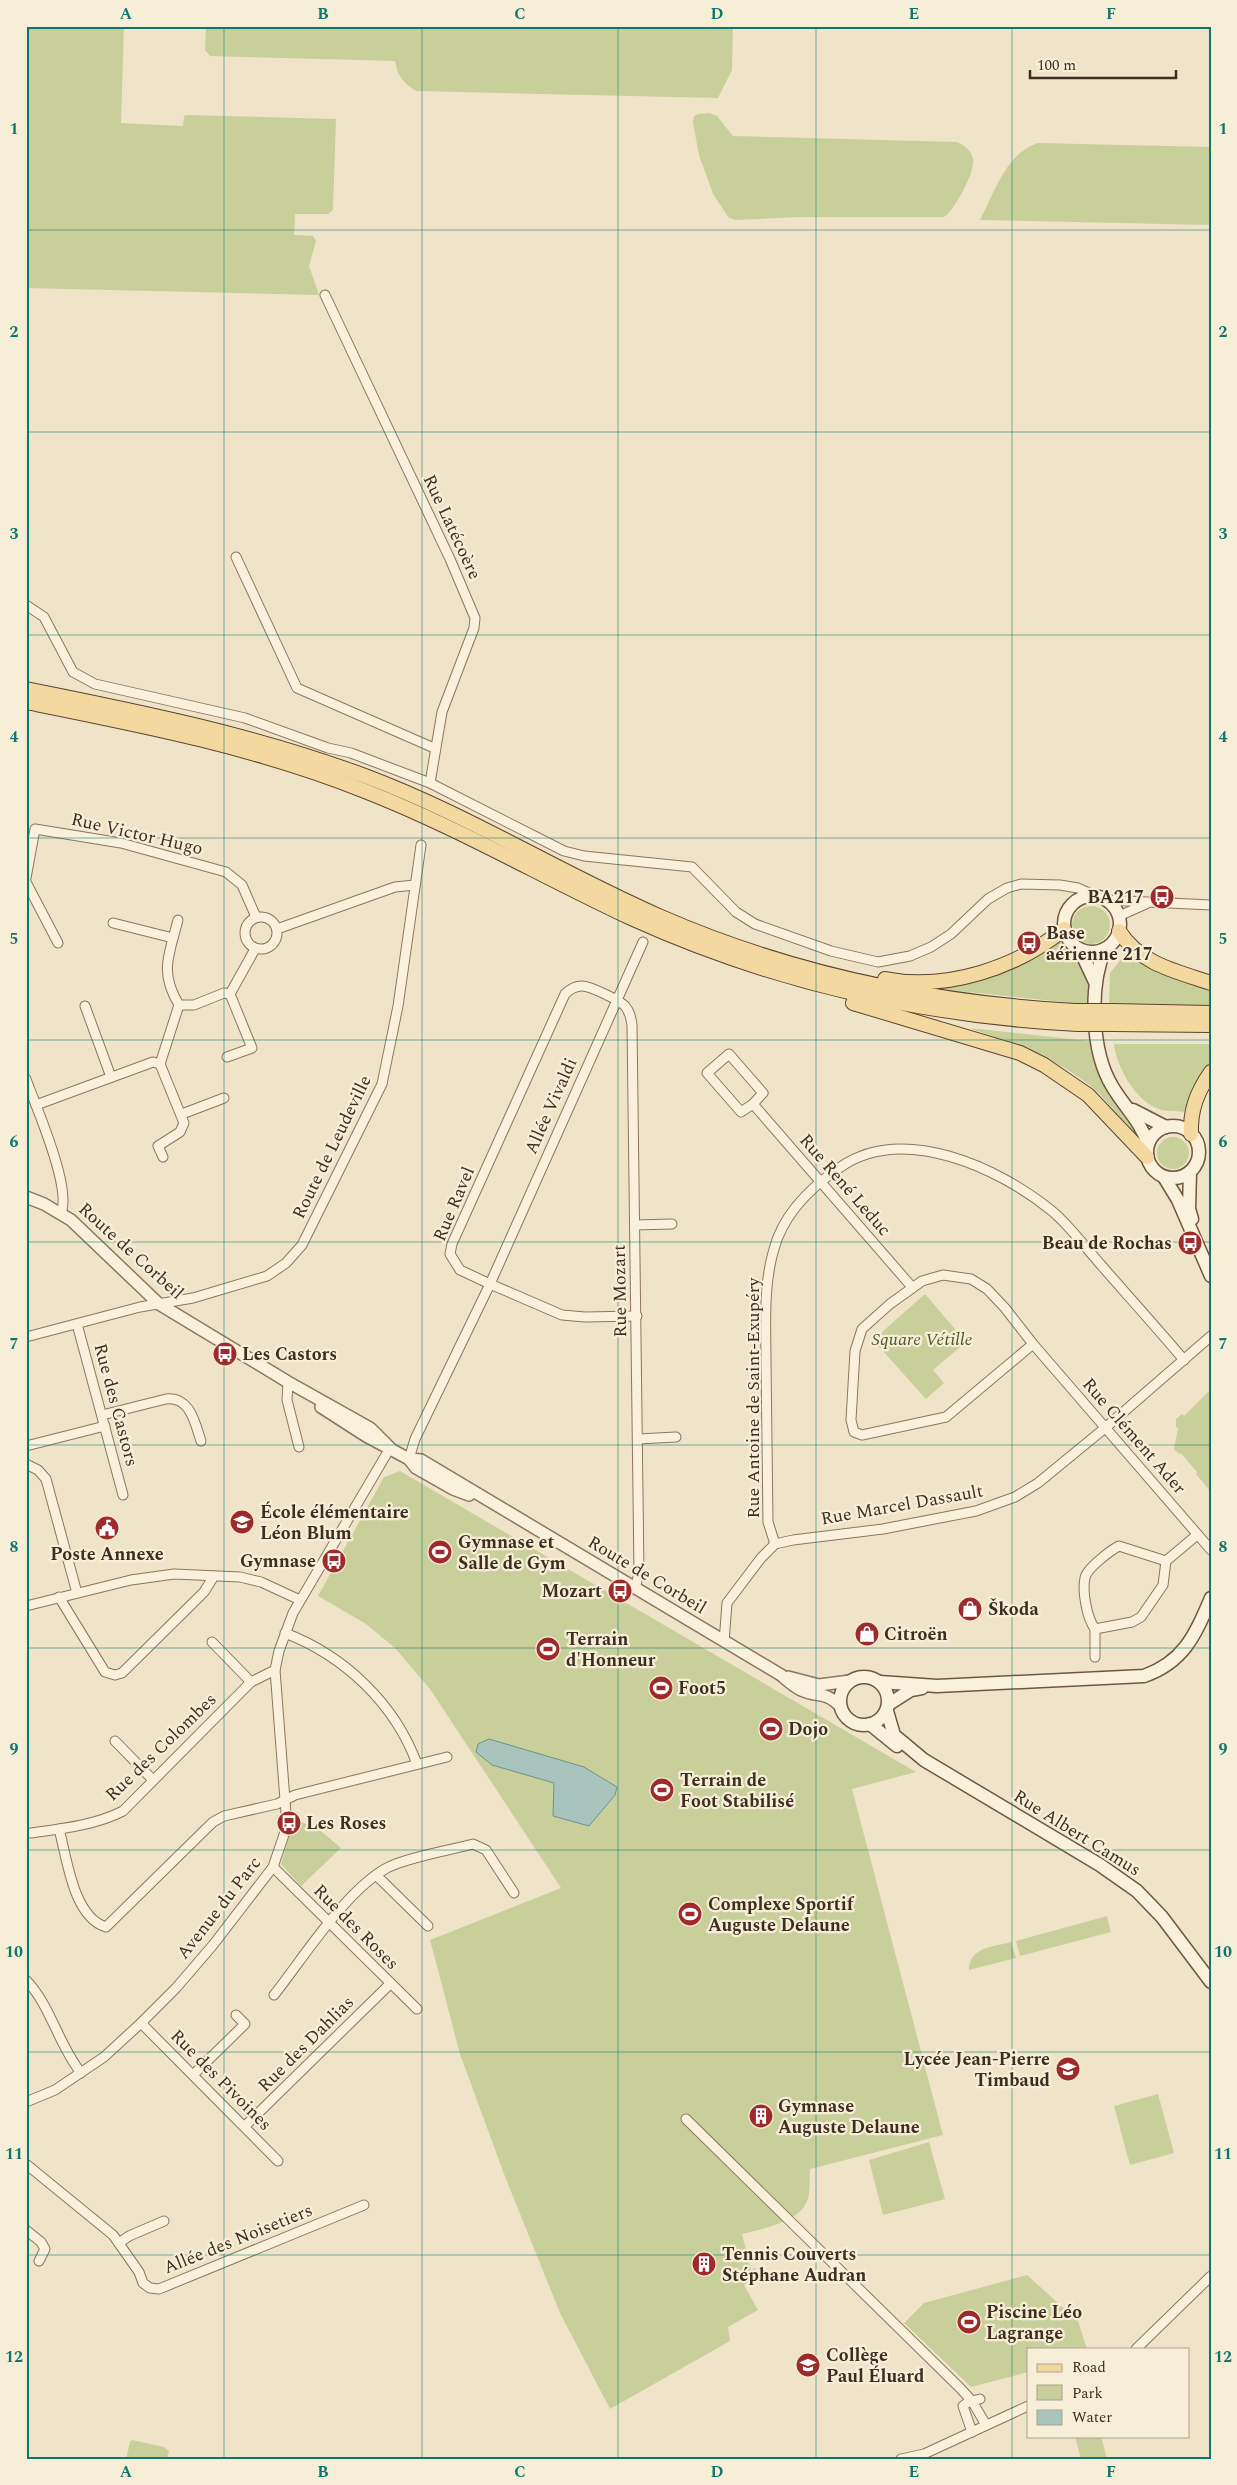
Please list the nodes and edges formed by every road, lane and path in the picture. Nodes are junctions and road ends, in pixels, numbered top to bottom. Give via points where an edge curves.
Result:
1 (325, 295) dead end
2 (236, 557) dead end
3 (26, 606) edge
4 (26, 689) edge
5 (26, 702) edge
6 (434, 748) junction
7 (430, 783) junction
8 (30, 828) edge
9 (422, 846) dead end
10 (26, 878) edge
11 (26, 882) edge
12 (416, 885) junction
13 (1101, 898) junction
14 (1148, 904) junction
15 (1211, 905) edge
16 (1119, 916) junction
17 (256, 917) junction
18 (178, 920) dead end
19 (113, 923) dead end
20 (277, 929) junction
21 (1064, 929) junction
22 (1119, 931) junction
23 (173, 938) junction
24 (643, 942) dead end
25 (58, 943) dead end
26 (255, 948) junction
27 (1105, 949) junction
28 (1080, 950) junction
29 (767, 970) junction
30 (819, 972) junction
31 (1095, 982) junction
32 (1211, 983) edge
33 (230, 994) junction
34 (616, 1000) junction
35 (180, 1005) junction
36 (85, 1006) dead end
37 (1211, 1013) edge
38 (1076, 1017) junction
39 (1110, 1018) junction
40 (1211, 1025) edge
41 (227, 1057) dead end
42 (160, 1064) junction
43 (1211, 1072) edge
44 (111, 1078) junction
45 (26, 1079) edge
46 (224, 1098) dead end
47 (753, 1104) junction
48 (36, 1105) junction
49 (1129, 1107) junction
50 (182, 1114) junction
51 (1166, 1127) junction
52 (1191, 1134) junction
53 (1148, 1151) junction
54 (163, 1157) dead end
55 (1190, 1172) junction
56 (1164, 1177) junction
57 (821, 1182) junction
58 (26, 1197) edge
59 (61, 1213) junction
60 (672, 1224) dead end
61 (635, 1225) junction
62 (1199, 1247) junction
63 (1208, 1262) edge
64 (1211, 1276) edge
65 (490, 1284) junction
66 (912, 1287) junction
67 (159, 1304) junction
68 (637, 1316) junction
69 (77, 1324) junction
70 (1211, 1336) edge
71 (26, 1337) edge
72 (1033, 1344) junction
73 (1184, 1360) junction
74 (288, 1382) junction
75 (102, 1415) junction
76 (105, 1426) junction
77 (1105, 1428) junction
78 (638, 1438) junction
79 (676, 1438) dead end
80 (201, 1441) dead end
81 (26, 1446) edge
82 (298, 1447) dead end
83 (390, 1448) junction
84 (409, 1459) junction
85 (26, 1464) edge
86 (123, 1495) dead end
87 (1197, 1535) junction
88 (775, 1544) junction
89 (1211, 1550) edge
90 (1166, 1561) junction
91 (214, 1576) junction
92 (635, 1589) junction
93 (76, 1593) junction
94 (59, 1597) junction
95 (1211, 1598) edge
96 (300, 1600) junction
97 (26, 1606) edge
98 (1095, 1628) junction
99 (286, 1633) junction
100 (212, 1642) dead end
101 (724, 1642) junction
102 (1095, 1657) dead end
103 (275, 1670) junction
104 (781, 1675) junction
105 (850, 1681) junction
106 (251, 1682) junction
107 (880, 1682) junction
108 (937, 1686) junction
109 (841, 1707) junction
110 (888, 1707) junction
111 (870, 1724) junction
112 (115, 1741) dead end
113 (447, 1758) dead end
114 (924, 1760) junction
115 (417, 1764) junction
116 (153, 1780) junction
117 (287, 1799) junction
118 (59, 1829) junction
119 (31, 1833) dead end
120 (273, 1868) junction
121 (376, 1875) junction
122 (514, 1893) dead end
123 (329, 1925) junction
124 (428, 1926) dead end
125 (26, 1980) edge
126 (1211, 1982) edge
127 (390, 1984) junction
128 (274, 1995) dead end
129 (417, 2009) dead end
130 (236, 2015) dead end
131 (141, 2022) junction
132 (81, 2073) junction
133 (194, 2074) junction
134 (26, 2102) edge
135 (686, 2119) dead end
136 (245, 2126) junction
137 (278, 2161) dead end
138 (26, 2164) edge
139 (364, 2205) dead end
140 (164, 2221) dead end
141 (26, 2230) edge
142 (119, 2243) junction
143 (38, 2261) dead end
144 (1211, 2276) edge
145 (1137, 2348) edge
146 (976, 2400) junction
147 (1027, 2406) edge
148 (986, 2425) junction
149 (972, 2432) junction
150 (901, 2459) edge

1 - 6 street, Rue Latécoère via 475,618 442,712
2 - 6 street via 297,688
3 - 7 street via 44,617 73,672 95,684 254,721
4 - 30 main road via 164,716 365,776 466,820 662,917 751,951
5 - 29 main road via 168,730 310,770 460,832 638,921
6 - 7 street, Rue Latécoère
7 - 13 street via 564,851 692,867 736,912 755,924 867,960 899,959 931,947 956,930 988,899 1021,884 1078,888
8 - 10 street, Rue Victor Hugo
8 - 17 street, Rue Victor Hugo via 122,843 226,872 242,885
9 - 12 street, Route de Leudeville
11 - 25 street
12 - 20 street via 395,887
12 - 67 street, Route de Leudeville via 398,1006 382,1084 302,1245 286,1263 267,1276 193,1298
13 - 14 street
13 - 16 main road via 1114,907
13 - 21 main road via 1086,896 1076,901 1068,908
14 - 15 street
14 - 16 street
16 - 22 main road
17 - 20 street via 270,919
17 - 26 street via 247,924 245,935 246,941
18 - 23 street
19 - 23 street
20 - 26 street via 277,938 272,946
21 - 28 main road via 1067,938
21 - 30 main road via 1044,945 969,976 916,983 828,966
22 - 27 main road via 1114,942
22 - 32 main road via 1139,955
23 - 35 street via 166,971
24 - 34 street, Allée Vivaldi
26 - 33 street
27 - 28 main road
27 - 31 main road
28 - 31 main road
29 - 38 main road via 865,997 931,1009 1032,1021
29 - 53 main road via 779,980 1020,1053 1088,1095
30 - 38 main road via 941,998 1030,1008
31 - 49 main road via 1096,1036 1100,1053 1112,1086
33 - 35 street via 224,993 194,1005
33 - 41 street via 252,1048
34 - 61 street, Rue Mozart via 628,1011 632,1024
34 - 65 street, Allée Vivaldi
34 - 65 street, Rue Ravel via 583,986 564,994 452,1244 450,1254 460,1270
35 - 42 street
36 - 44 street
37 - 39 main road
38 - 39 main road, bridge
39 - 40 main road
42 - 44 street via 153,1062
42 - 50 street
43 - 52 main road via 1192,1106
44 - 48 street
45 - 48 street
46 - 50 street
47 - 47 street via 763,1093 729,1054 707,1073 741,1112
47 - 57 street, Rue René Leduc
48 - 59 street via 60,1177 64,1198
49 - 51 main road
49 - 53 main road via 1143,1128
50 - 54 street via 183,1128 158,1146
51 - 52 main road via 1180,1128
51 - 53 main road via 1158,1131
52 - 55 main road via 1197,1143 1198,1157
53 - 56 main road via 1153,1169
55 - 56 main road via 1182,1177
55 - 62 main road via 1189,1209
56 - 62 main road
57 - 66 street, Rue René Leduc
57 - 73 street, Rue Antoine de Saint-Exupéry via 855,1157 893,1148 944,1155 991,1173 1062,1220
57 - 88 street, Rue Antoine de Saint-Exupéry via 800,1202 784,1224 769,1276 766,1348 768,1522
58 - 59 street, Route de Corbeil
59 - 67 street, Route de Corbeil
60 - 61 street
61 - 68 street, Rue Mozart
62 - 63 main road
63 - 64 main road
65 - 68 street, Rue Ravel via 562,1315
65 - 84 street via 415,1439
66 - 72 street, Rue Clément Ader via 943,1275 971,1278 996,1298
66 - 72 street, Rue Clément Ader via 859,1334 855,1351 854,1432 862,1435 946,1417
67 - 69 street, Route de Leudeville via 140,1306
67 - 74 street, Route de Corbeil
68 - 78 street, Rue Mozart
69 - 71 street, Route de Leudeville
69 - 75 street, Rue des Castors
70 - 73 street, Rue Marcel Dassault
72 - 77 street, Rue Clément Ader
73 - 77 street, Rue Marcel Dassault
74 - 82 street via 287,1400
74 - 83 street, Route de Corbeil via 370,1428
75 - 76 street, Rue des Castors
75 - 80 street via 175,1399 189,1408
76 - 81 street
76 - 86 street, Rue des Castors
77 - 87 street, Rue Clément Ader
77 - 88 street, Rue Marcel Dassault via 1038,1483 990,1508 883,1529
78 - 79 street
78 - 92 street, Rue Mozart via 639,1573
83 - 84 street, Route de Corbeil
83 - 96 street, Avenue du Parc
84 - 92 street, Route de Corbeil via 416,1468 453,1489 495,1505
85 - 93 street via 46,1479
87 - 89 street, Rue Clément Ader
87 - 90 street
88 - 101 street via 727,1603
90 - 98 street via 1163,1585 1141,1617 1132,1622
90 - 98 street via 1119,1546 1088,1571 1085,1578 1086,1600 1091,1624
91 - 93 street via 161,1575
91 - 94 street via 204,1592 122,1673 115,1675 105,1672
91 - 96 street via 261,1582
92 - 101 street, Route de Corbeil
93 - 94 street
94 - 97 street
95 - 108 main road via 1196,1634 1181,1654 1144,1676
96 - 99 street, Avenue du Parc
98 - 102 street
99 - 103 street, Avenue du Parc
99 - 115 street via 329,1655 354,1673 393,1716 409,1742
100 - 106 street
101 - 104 street, Route de Corbeil
103 - 106 street, Rue des Colombes
103 - 117 street, Avenue du Parc
104 - 105 street, Route de Corbeil via 819,1684
104 - 109 street, Route de Corbeil via 803,1691 827,1696
105 - 107 main road via 865,1676
105 - 109 main road via 841,1693
106 - 116 street, Rue des Colombes
107 - 108 main road
107 - 110 main road via 887,1692
108 - 110 main road via 911,1690
109 - 111 main road via 854,1723
110 - 111 main road via 880,1720
110 - 114 main road, Rue Albert Camus via 894,1735
111 - 114 main road, Rue Albert Camus via 910,1756
112 - 116 street
113 - 115 street
114 - 126 main road, Rue Albert Camus via 1123,1880 1162,1916
115 - 117 street
116 - 118 street, Rue des Colombes via 123,1810 112,1816
117 - 118 street via 213,1822 106,1927 99,1925 80,1904
117 - 120 street, Avenue du Parc via 287,1826
118 - 119 street, Rue des Colombes
120 - 123 street, Rue des Roses
120 - 131 street, Avenue du Parc via 214,1945
121 - 122 street via 393,1865 473,1844 486,1850
121 - 123 street
121 - 124 street
123 - 127 street, Rue des Roses
123 - 128 street
125 - 132 street via 42,2001 57,2037
127 - 129 street, Rue des Roses
127 - 136 street, Rue des Dahlias
130 - 133 street via 245,2024
131 - 132 street, Avenue du Parc via 104,2057
131 - 133 street, Rue des Pivoines
132 - 134 street, Avenue du Parc via 55,2090
133 - 136 street, Rue des Pivoines
135 - 146 street
136 - 137 street, Rue des Pivoines
138 - 142 street, Allée des Noisetiers via 103,2226
139 - 142 street, Allée des Noisetiers via 159,2289 143,2283
140 - 142 street
141 - 143 street via 45,2249
144 - 145 street
146 - 148 street
146 - 149 street via 963,2406
147 - 148 street
148 - 149 street
149 - 150 street via 924,2454

